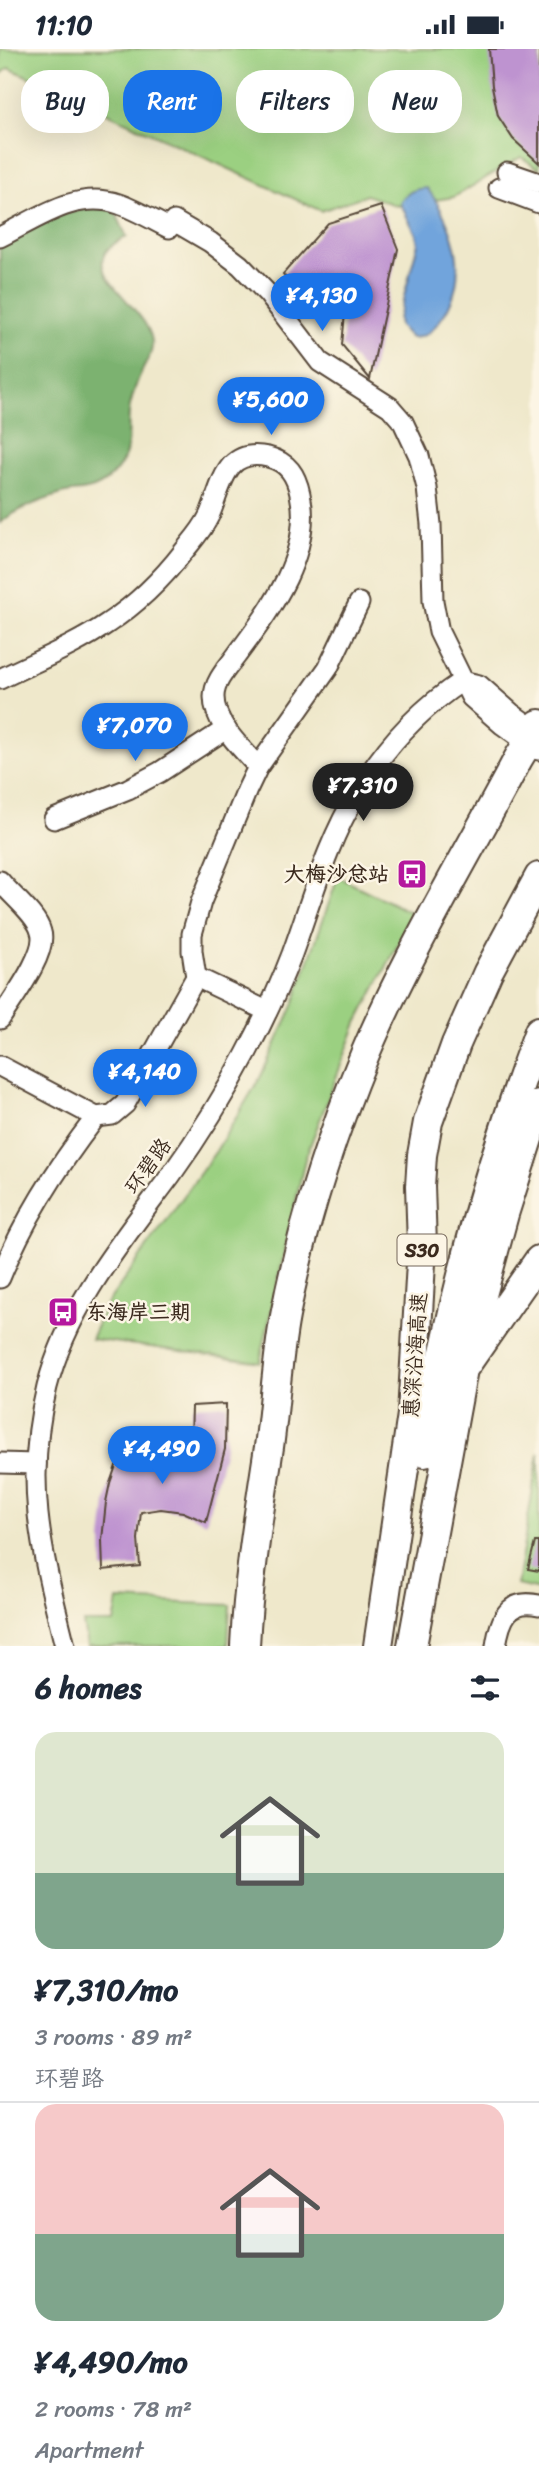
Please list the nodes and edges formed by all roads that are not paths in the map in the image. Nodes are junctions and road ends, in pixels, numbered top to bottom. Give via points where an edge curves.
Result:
1 (539, 183) edge
2 (539, 203) edge
3 (0, 237) edge
4 (359, 603) dead end
5 (0, 679) edge
6 (462, 681) junction
7 (226, 729) junction
8 (536, 736) edge
9 (258, 767) junction
10 (54, 819) dead end
11 (539, 877) edge
12 (1, 885) edge
13 (197, 977) junction
14 (267, 1011) junction
15 (0, 1020) edge
16 (539, 1031) edge
17 (0, 1066) edge
18 (539, 1104) edge
19 (96, 1117) junction
20 (539, 1260) edge
21 (1, 1270) edge
22 (463, 1369) junction
23 (0, 1463) edge
24 (36, 1464) junction
25 (539, 1605) edge
26 (65, 1646) edge
27 (245, 1646) edge
28 (378, 1646) edge
29 (396, 1646) edge
30 (412, 1646) edge
31 (496, 1646) edge

1 - 2 street via 503,180
3 - 6 street via 51,210 82,201 118,204 169,228 174,222 210,242 248,273 320,362 398,414 415,444 427,488 436,622
4 - 9 street via 328,668
5 - 7 street via 86,637 126,610 201,529 228,468 246,457 266,457 289,468 297,480 300,542 278,596 219,679 215,709
6 - 8 street via 479,685
6 - 14 street, 环碧路 via 401,734 357,792 327,853
7 - 9 street
7 - 10 street via 150,778
8 - 27 highway via 379,1024 311,1203 285,1318 251,1556
9 - 13 street via 201,902 192,934
11 - 28 highway, 惠深沿海高速 / S30 via 488,972 428,1122 420,1186 422,1246 413,1402
12 - 15 street via 36,921 42,945
13 - 14 street
13 - 19 street via 125,1104 112,1115
14 - 24 street, 环碧路 via 211,1116 103,1265 76,1311 49,1381
16 - 29 highway, 惠深沿海高速 / S30 via 496,1160 448,1333
17 - 19 street
18 - 22 highway
19 - 21 street via 47,1186
20 - 22 highway
22 - 30 highway
23 - 24 street
24 - 26 street, 环碧路 via 39,1533
25 - 31 street via 526,1602 509,1611

